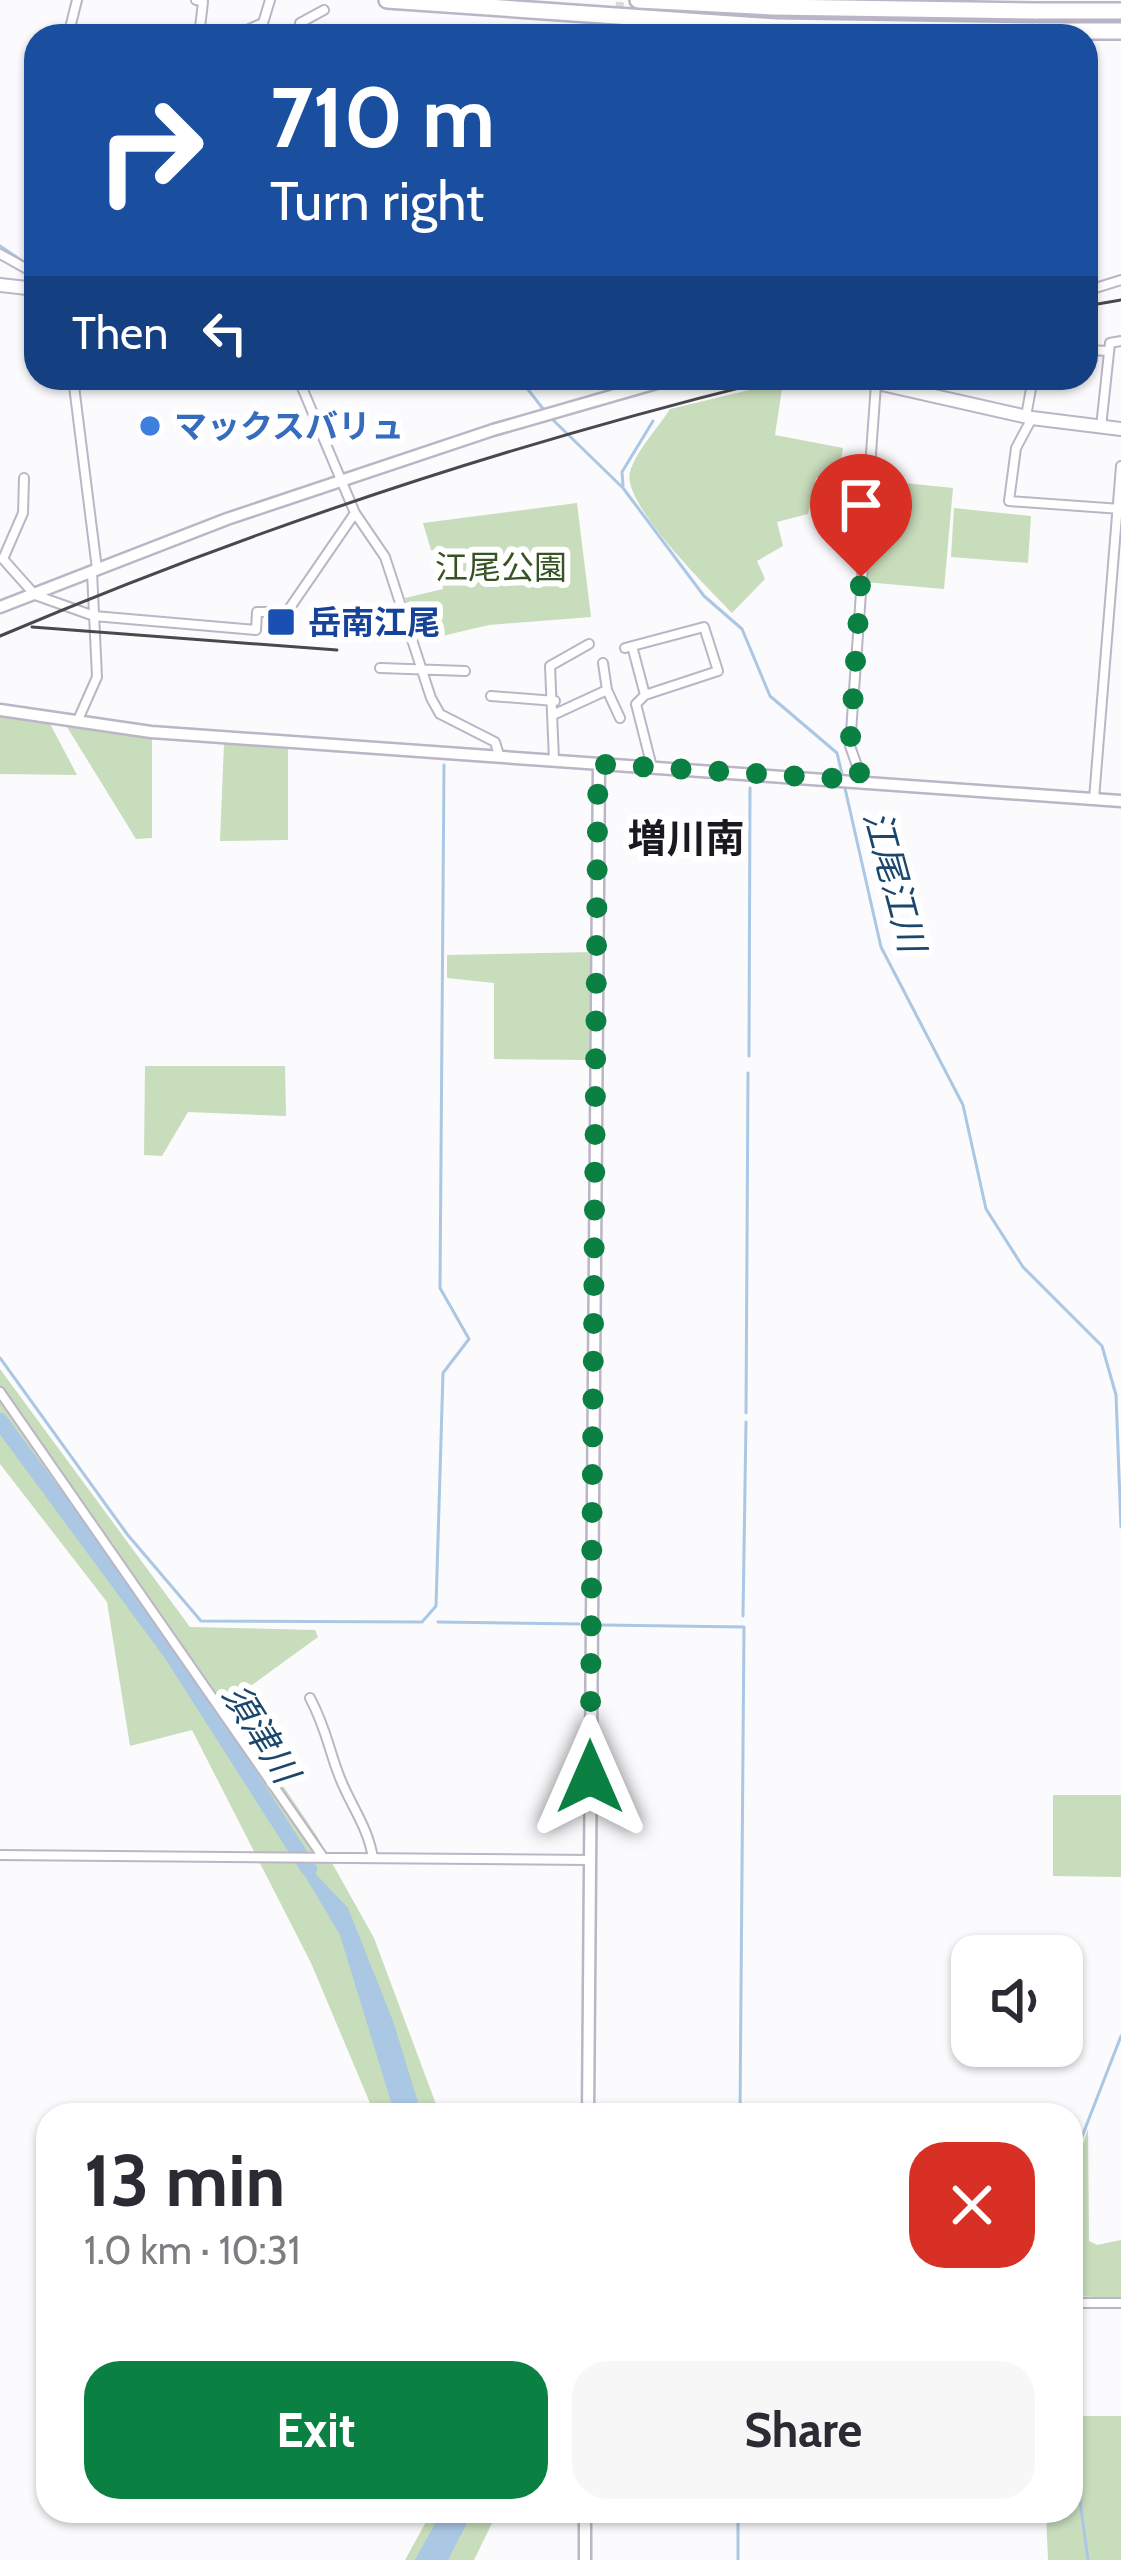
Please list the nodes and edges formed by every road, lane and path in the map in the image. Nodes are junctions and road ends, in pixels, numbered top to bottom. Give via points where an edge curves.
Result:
1 (386, 0) edge
2 (638, 0) edge
3 (324, 10) dead end
4 (1121, 11) edge
5 (300, 24) edge
6 (732, 24) edge
7 (1121, 341) edge
8 (1098, 351) edge
9 (1109, 351) junction
10 (75, 390) edge
11 (303, 390) edge
12 (635, 390) edge
13 (876, 390) edge
14 (904, 390) edge
15 (1032, 390) edge
16 (1029, 417) junction
17 (1101, 428) junction
18 (1121, 429) edge
19 (1121, 466) edge
20 (24, 478) dead end
21 (342, 480) junction
22 (1118, 509) edge
23 (355, 513) junction
24 (94, 570) junction
25 (35, 595) junction
26 (0, 607) edge
27 (94, 616) junction
28 (589, 644) dead end
29 (602, 663) dead end
30 (380, 668) dead end
31 (420, 669) junction
32 (465, 671) dead end
33 (607, 690) junction
34 (645, 695) junction
35 (491, 696) dead end
36 (555, 701) junction
37 (0, 710) edge
38 (555, 714) junction
39 (620, 718) dead end
40 (77, 722) junction
41 (499, 754) junction
42 (554, 760) junction
43 (598, 764) junction
44 (652, 767) junction
45 (859, 780) junction
46 (1094, 799) junction
47 (1121, 801) edge
48 (0, 1392) edge
49 (310, 1698) dead end
50 (0, 1856) edge
51 (324, 1858) junction
52 (373, 1858) junction
53 (590, 1860) junction
54 (588, 2103) edge
55 (1083, 2302) edge
56 (1121, 2303) edge
57 (585, 2523) edge
58 (585, 2560) edge

1 - 6 highway, bridge
2 - 4 highway, bridge
3 - 5 street
7 - 9 street
8 - 9 street
9 - 17 street
10 - 24 street
11 - 21 street
12 - 21 street
13 - 45 street via 850,746
14 - 16 main road
15 - 16 street
16 - 17 main road
16 - 22 street via 1009,501
17 - 18 main road
19 - 22 street
20 - 25 street via 23,513 3,559
21 - 23 street
21 - 24 street
22 - 46 street
23 - 27 street via 287,612 257,612 256,630
23 - 31 street via 385,557
24 - 25 street
24 - 27 street
25 - 26 street
25 - 27 street
27 - 40 street via 98,677
28 - 36 street via 550,666
29 - 33 street
30 - 31 street
31 - 32 street
31 - 41 street via 440,714 495,742
33 - 38 street
33 - 39 street
34 - 34 street via 628,648 704,627 718,671
34 - 44 street via 636,704
35 - 36 street
36 - 38 street
37 - 40 street
38 - 42 street
40 - 41 street
41 - 42 street
42 - 43 street
43 - 44 street
43 - 53 street
44 - 45 street
45 - 46 street
46 - 47 street
48 - 51 street
49 - 52 street
50 - 51 street
51 - 52 street
52 - 53 street
53 - 54 street
55 - 56 street
57 - 58 street

